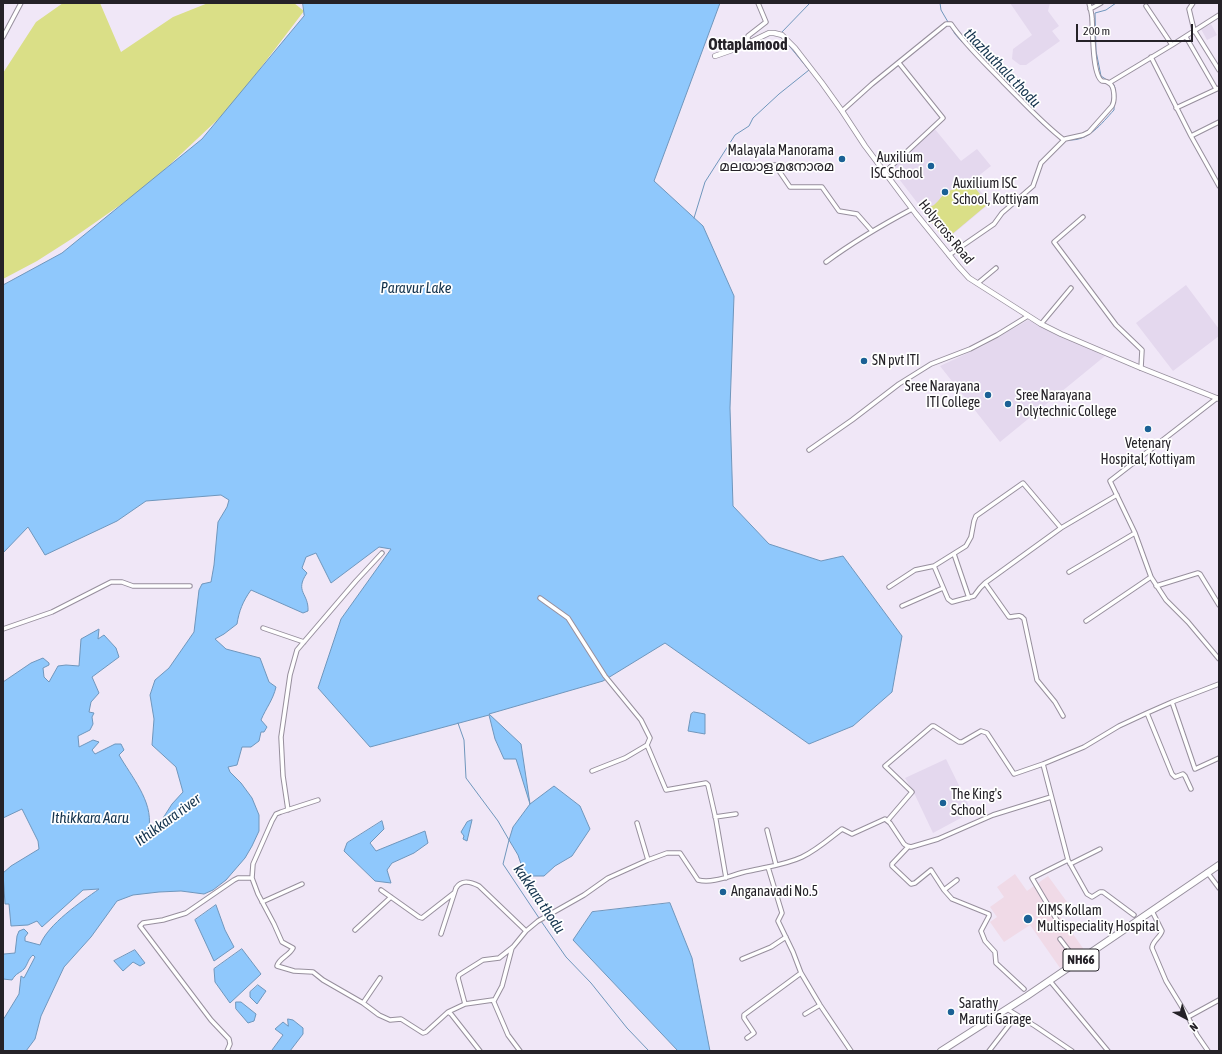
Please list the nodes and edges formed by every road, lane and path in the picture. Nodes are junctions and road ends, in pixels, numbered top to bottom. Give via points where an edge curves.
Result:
1 (21, 3) edge
2 (758, 3) edge
3 (1089, 3) edge
4 (1101, 3) edge
5 (1192, 3) edge
6 (1146, 6) dead end
7 (1090, 9) junction
8 (1219, 15) edge
9 (1194, 30) junction
10 (3, 36) edge
11 (1186, 37) junction
12 (748, 44) junction
13 (1172, 45) junction
14 (715, 56) dead end
15 (1151, 57) junction
16 (899, 63) junction
17 (1219, 70) edge
18 (1109, 83) junction
19 (1217, 88) edge
20 (1176, 108) junction
21 (842, 111) junction
22 (1219, 122) edge
23 (1191, 136) junction
24 (1064, 140) junction
25 (757, 168) dead end
26 (885, 172) junction
27 (1219, 186) edge
28 (912, 208) junction
29 (1083, 217) dead end
30 (872, 230) junction
31 (949, 255) junction
32 (826, 262) dead end
33 (996, 268) dead end
34 (978, 283) junction
35 (1071, 288) dead end
36 (1028, 316) junction
37 (1042, 324) junction
38 (1141, 368) junction
39 (1218, 399) edge
40 (809, 450) dead end
41 (999, 493) dead end
42 (1117, 495) junction
43 (1002, 498) junction
44 (1061, 528) junction
45 (1135, 533) junction
46 (382, 553) dead end
47 (954, 554) junction
48 (934, 566) junction
49 (1069, 572) dead end
50 (1151, 577) junction
51 (985, 583) junction
52 (190, 586) dead end
53 (1156, 586) junction
54 (889, 587) dead end
55 (943, 588) junction
56 (540, 598) dead end
57 (969, 598) junction
58 (1219, 605) edge
59 (902, 606) dead end
60 (1086, 621) dead end
61 (264, 628) dead end
62 (3, 629) edge
63 (304, 642) junction
64 (1219, 659) edge
65 (1219, 684) edge
66 (1172, 702) junction
67 (1147, 713) junction
68 (1063, 716) dead end
69 (647, 745) junction
70 (1219, 758) edge
71 (1043, 764) junction
72 (592, 771) dead end
73 (1191, 789) dead end
74 (1051, 797) junction
75 (318, 800) dead end
76 (288, 810) junction
77 (736, 814) dead end
78 (715, 817) junction
79 (888, 820) junction
80 (638, 823) dead end
81 (767, 830) dead end
82 (908, 847) junction
83 (1100, 849) dead end
84 (648, 860) junction
85 (1069, 862) junction
86 (776, 865) junction
87 (1219, 865) edge
88 (768, 867) junction
89 (1207, 872) junction
90 (252, 878) junction
91 (726, 878) junction
92 (957, 880) dead end
93 (302, 884) dead end
94 (1219, 888) edge
95 (381, 890) dead end
96 (944, 890) junction
97 (455, 892) junction
98 (391, 897) junction
99 (262, 902) junction
100 (1152, 911) junction
101 (1134, 915) dead end
102 (1061, 927) dead end
103 (355, 930) dead end
104 (526, 931) junction
105 (441, 934) dead end
106 (786, 937) junction
107 (1060, 939) dead end
108 (512, 948) junction
109 (1073, 956) dead end
110 (742, 959) dead end
111 (802, 973) junction
112 (380, 978) dead end
113 (1050, 981) junction
114 (1024, 989) dead end
115 (1219, 1000) edge
116 (494, 1001) junction
117 (363, 1003) junction
118 (465, 1004) junction
119 (820, 1005) junction
120 (1006, 1009) junction
121 (448, 1012) junction
122 (805, 1014) dead end
123 (1016, 1016) junction
124 (1188, 1017) junction
125 (746, 1038) dead end
126 (227, 1051) edge
127 (480, 1051) edge
128 (520, 1051) edge
129 (851, 1051) edge
130 (941, 1051) edge
131 (989, 1051) edge
132 (1072, 1051) edge
133 (1108, 1051) edge
134 (1208, 1051) edge

1 - 10 street
2 - 12 street via 766,22 748,36
3 - 7 street
4 - 7 street
5 - 9 street via 1189,9
6 - 13 street
7 - 18 street via 1098,76 1102,81
8 - 9 street
9 - 11 street
9 - 17 street
11 - 13 street
11 - 19 street
12 - 14 main road
12 - 21 main road, Holycross Road via 769,33 782,35 795,48
13 - 15 street
15 - 18 street
15 - 20 street
16 - 21 street
16 - 24 street via 934,32 949,24 1019,99
16 - 26 street via 943,118
18 - 24 street via 1114,103 1110,110 1086,134
19 - 20 street
20 - 23 street
21 - 26 main road, Holycross Road
22 - 23 street
23 - 27 street
24 - 31 street via 1041,163 1033,186 1002,213 994,224
25 - 30 street via 775,165 790,187 822,187 839,211 857,214
26 - 28 main road, Holycross Road
28 - 30 street
28 - 31 main road, Holycross Road
29 - 38 street via 1054,242 1116,325 1142,350
30 - 32 street
31 - 34 main road, Holycross Road via 969,278
33 - 34 street
34 - 36 main road, Holycross Road
35 - 37 street
36 - 37 main road, Holycross Road
36 - 40 street via 977,346 931,364 899,384
37 - 38 main road, Holycross Road
38 - 39 main road, Holycross Road
39 - 42 street via 1110,481
41 - 43 street
42 - 44 street
42 - 45 street
43 - 44 street via 1023,483
43 - 47 street via 976,516 969,542
44 - 51 street
45 - 49 street
45 - 50 street
46 - 63 street
47 - 48 street
47 - 57 street
48 - 54 street via 915,570
48 - 55 street
50 - 53 street
50 - 60 street
51 - 57 street
51 - 68 street via 1009,617 1019,615 1024,619 1037,680
52 - 62 street via 133,586 111,582 52,612
53 - 58 street via 1198,572
53 - 64 street
55 - 57 street via 950,601
55 - 59 street
56 - 69 street via 568,618 604,676 641,720 650,738
61 - 63 street
63 - 76 street via 297,650 290,675 281,737
65 - 66 street
66 - 67 street
66 - 70 street via 1195,770
67 - 71 street
67 - 73 street via 1172,774 1183,774
69 - 72 street via 625,758
69 - 78 street via 666,790 708,784
71 - 74 street
71 - 79 street via 1014,774 987,733 981,731 959,742 932,726 885,766 912,792
74 - 82 street via 993,815 938,839
74 - 85 street
75 - 76 street
76 - 90 street via 277,813 272,821 253,864
77 - 78 street
78 - 91 street
79 - 82 street
79 - 86 street via 852,834 842,829 802,857
80 - 84 street
81 - 86 street
82 - 96 street via 892,866 911,884 931,870
83 - 85 street
84 - 91 street via 667,853 680,852 698,880
84 - 104 street via 608,878 584,895 545,916
85 - 101 street via 1088,896 1103,892
85 - 102 street via 1032,878
86 - 88 street
87 - 89 highway, NH66
88 - 91 street
88 - 106 street via 782,913 778,921
89 - 94 street
89 - 100 highway, NH66
90 - 99 street
90 - 126 street via 234,880 184,914 143,923 140,926 228,1039 230,1044
92 - 96 street
93 - 99 street
95 - 98 street
96 - 114 street via 952,899 989,914 981,931 985,941 995,952 996,963
97 - 98 street via 422,918
97 - 104 street via 458,884 466,882 479,886
97 - 105 street
98 - 103 street
99 - 117 street via 282,942 293,948 276,966 294,971 313,972
100 - 113 highway, NH66
100 - 124 street via 1162,931 1152,948 1166,981
104 - 108 street
106 - 110 street
106 - 111 street
107 - 109 street
108 - 116 street via 502,986
108 - 118 street via 499,958 481,960 459,975
111 - 119 street
111 - 125 street via 744,1015 754,1033
112 - 117 street
113 - 120 highway, NH66
113 - 133 street
115 - 124 street
116 - 118 street
116 - 128 street via 508,1035
117 - 121 street via 387,1019 401,1019 423,1033
118 - 121 street
119 - 122 street
119 - 129 street
120 - 123 street
120 - 130 highway, NH66
121 - 127 street
123 - 131 street
123 - 132 street
124 - 134 street

